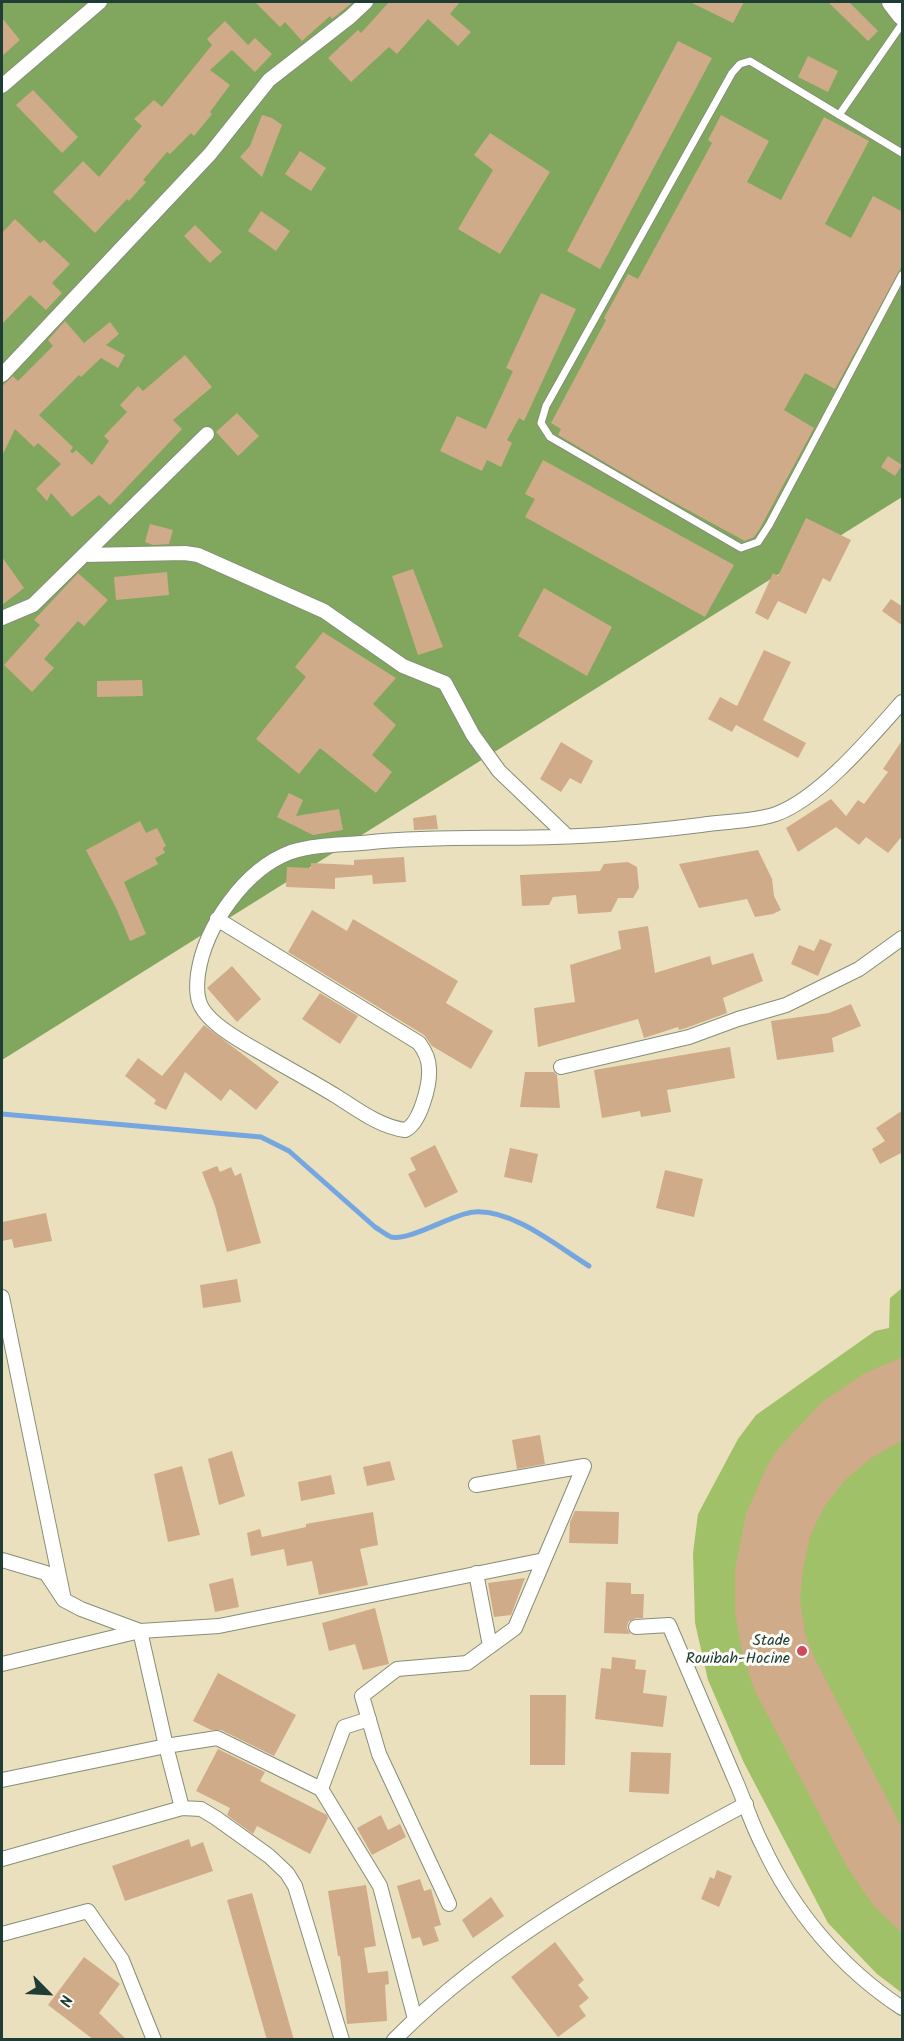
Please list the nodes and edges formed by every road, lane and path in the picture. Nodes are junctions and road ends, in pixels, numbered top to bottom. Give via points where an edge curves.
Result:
1 (100, 2) edge
2 (366, 2) edge
3 (892, 2) edge
4 (903, 15) edge
5 (903, 24) edge
6 (2, 86) edge
7 (839, 115) junction
8 (903, 153) edge
9 (903, 275) edge
10 (2, 375) edge
11 (207, 434) dead end
12 (84, 555) junction
13 (2, 618) edge
14 (903, 702) edge
15 (567, 836) junction
16 (218, 919) junction
17 (903, 938) edge
18 (561, 1067) dead end
19 (2, 1297) edge
20 (476, 1485) dead end
21 (2, 1560) edge
22 (544, 1560) junction
23 (476, 1573) junction
24 (64, 1600) junction
25 (636, 1628) dead end
26 (140, 1631) junction
27 (490, 1646) junction
28 (2, 1664) edge
29 (369, 1719) junction
30 (166, 1746) junction
31 (2, 1780) edge
32 (321, 1789) junction
33 (746, 1804) junction
34 (182, 1808) junction
35 (2, 1859) edge
36 (449, 1904) dead end
37 (2, 1934) edge
38 (903, 2008) edge
39 (415, 2019) junction
40 (154, 2040) edge
41 (342, 2040) edge
42 (394, 2040) edge

1 - 6 street
2 - 10 street via 269,80 210,154
3 - 4 main road
5 - 7 lane
7 - 8 lane
7 - 9 lane via 750,61 740,64 546,406 541,423 550,437 741,548 758,542
11 - 12 street
12 - 13 street via 33,605
12 - 15 street via 198,555 324,611 403,666 445,683 499,771
14 - 15 street via 867,742 791,808 757,818
15 - 16 street via 409,839 292,852 256,875
16 - 16 street via 418,1043 428,1060 429,1079 410,1128 399,1129 375,1120 250,1047 207,1015 199,1002 197,987 202,953
17 - 18 street via 859,969 786,1005 689,1036
19 - 24 street
20 - 22 street via 584,1466
21 - 24 street via 46,1573
22 - 23 street
22 - 27 street via 515,1628
23 - 26 street via 219,1626
23 - 27 street
24 - 26 street
25 - 33 street via 669,1625
26 - 28 street
26 - 30 street
27 - 29 street via 467,1663 397,1669 362,1696
29 - 32 street via 344,1727
29 - 36 street via 379,1754
30 - 31 street
30 - 32 street via 217,1738
30 - 34 street
32 - 39 street via 380,1886
33 - 38 street via 760,1842 801,1912 854,1972
33 - 39 street via 631,1865 544,1920
34 - 35 street
34 - 41 street via 201,1809 216,1818 287,1873 298,1896
37 - 40 street via 88,1911 123,1960
39 - 42 street

